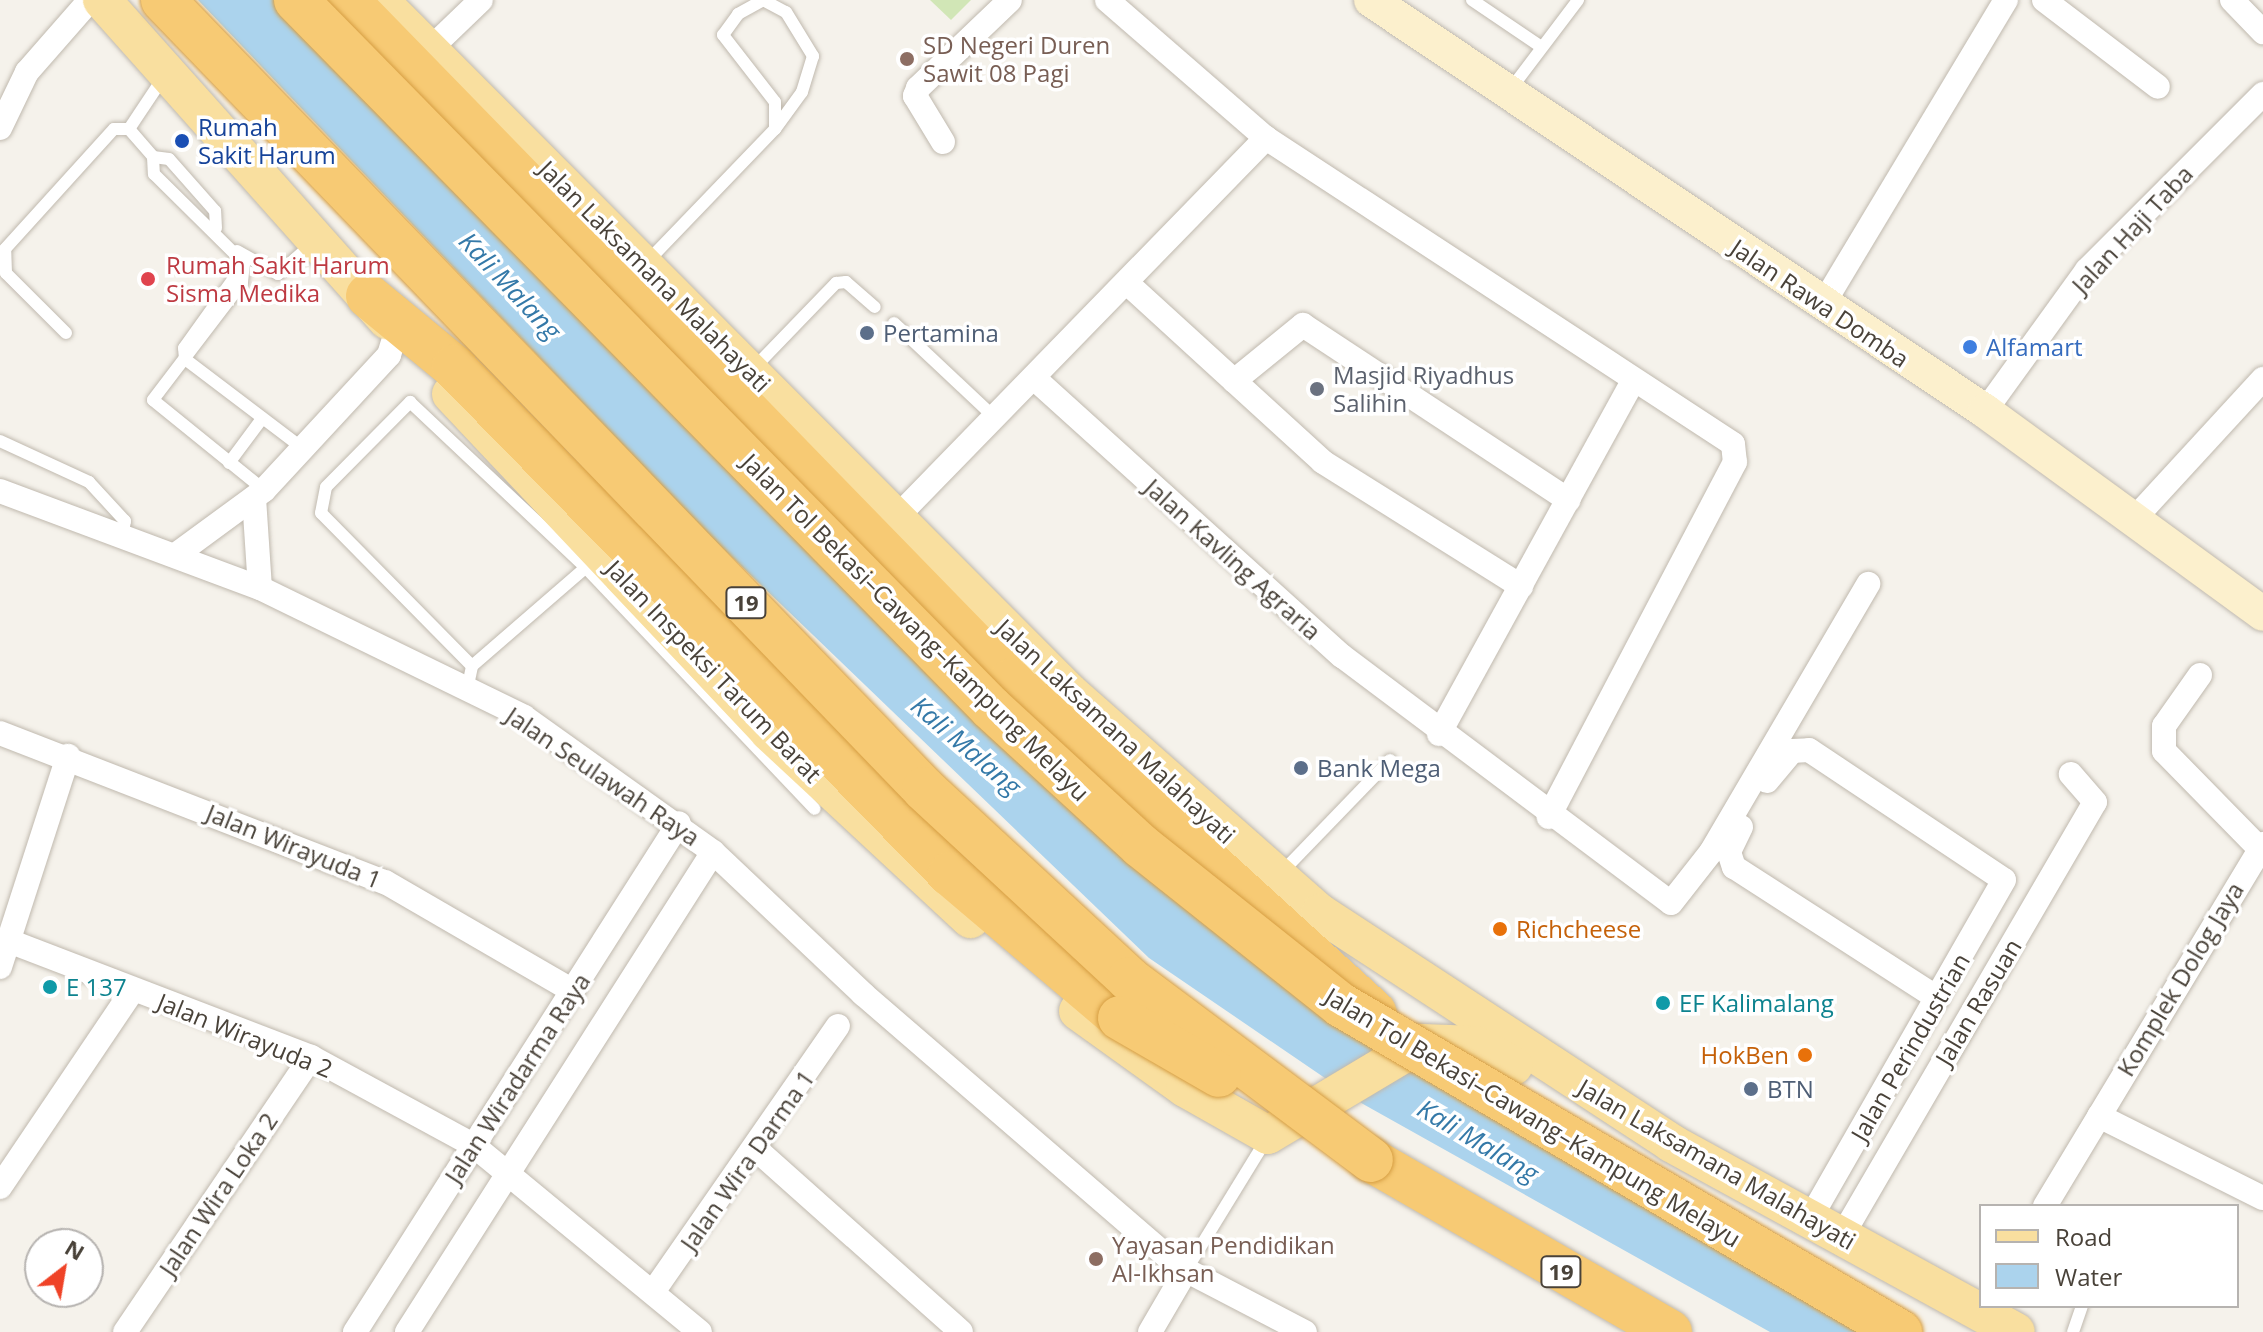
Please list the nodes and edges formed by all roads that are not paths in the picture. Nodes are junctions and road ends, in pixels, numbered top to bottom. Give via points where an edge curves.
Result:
1 (90, 0) edge
2 (102, 0) edge
3 (163, 0) edge
4 (296, 0) edge
5 (347, 0) edge
6 (379, 0) edge
7 (481, 0) edge
8 (1010, 0) edge
9 (1107, 0) edge
10 (1472, 0) edge
11 (1578, 0) edge
12 (2044, 0) edge
13 (2232, 0) edge
14 (1380, 2) edge
15 (1994, 6) edge
16 (2263, 32) edge
17 (1540, 46) junction
18 (431, 48) junction
19 (165, 74) junction
20 (2158, 87) dead end
21 (1508, 93) junction
22 (2263, 94) edge
23 (0, 128) edge
24 (129, 129) junction
25 (775, 129) junction
26 (1266, 138) junction
27 (943, 142) dead end
28 (153, 157) junction
29 (216, 228) junction
30 (317, 239) junction
31 (237, 251) junction
32 (644, 265) junction
33 (1127, 283) junction
34 (368, 296) junction
35 (1822, 306) junction
36 (875, 307) dead end
37 (894, 323) dead end
38 (396, 332) junction
39 (66, 333) dead end
40 (185, 359) junction
41 (750, 372) junction
42 (1034, 378) junction
43 (2263, 379) edge
44 (1234, 381) junction
45 (1633, 381) junction
46 (1985, 411) junction
47 (994, 417) junction
48 (261, 420) junction
49 (0, 441) edge
50 (301, 447) junction
51 (229, 463) junction
52 (0, 491) edge
53 (259, 494) junction
54 (1568, 500) junction
55 (2135, 518) junction
56 (895, 519) junction
57 (122, 537) junction
58 (595, 547) junction
59 (177, 554) junction
60 (1868, 584) dead end
61 (1521, 586) junction
62 (260, 588) junction
63 (2263, 614) edge
64 (2200, 675) dead end
65 (469, 678) junction
66 (0, 733) edge
67 (1439, 734) junction
68 (68, 756) junction
69 (1390, 760) dead end
70 (2071, 774) dead end
71 (815, 809) dead end
72 (1549, 817) junction
73 (679, 823) junction
74 (2261, 846) edge
75 (713, 852) junction
76 (1276, 877) junction
77 (1320, 913) junction
78 (9, 941) junction
79 (0, 967) edge
80 (133, 990) junction
81 (573, 991) junction
82 (1937, 998) junction
83 (838, 1026) dead end
84 (1409, 1037) junction
85 (311, 1057) junction
86 (2099, 1116) junction
87 (1282, 1130) junction
88 (473, 1145) junction
89 (757, 1150) junction
90 (1371, 1160) junction
91 (510, 1171) junction
92 (0, 1187) edge
93 (2263, 1198) edge
94 (2046, 1204) edge
95 (1826, 1228) junction
96 (1185, 1272) junction
97 (653, 1292) junction
98 (2081, 1308) edge
99 (1978, 1318) edge
100 (417, 1328) edge
101 (125, 1332) edge
102 (355, 1332) edge
103 (700, 1332) edge
104 (961, 1332) edge
105 (1150, 1332) edge
106 (1305, 1332) edge
107 (1670, 1332) edge
108 (1900, 1332) edge
109 (2016, 1332) edge
110 (2073, 1332) edge

1 - 23 street via 27,72
2 - 19 main road, Jalan Inspeksi Tarum Barat
3 - 90 highway, 19, bridge via 924,789 1129,979
4 - 84 highway, Jalan Tol Bekasi–Cawang–Kampung Melayu, bridge via 991,708 1141,846 1341,1005
5 - 84 highway via 1010,681 1181,844
6 - 18 main road, Jalan Laksamana Malahayati
7 - 18 street
8 - 27 street via 918,88 915,96
9 - 26 street
10 - 17 lane
11 - 17 lane
12 - 20 street
13 - 16 street
14 - 21 street, Jalan Rawa Domba
15 - 35 street
17 - 21 lane
18 - 32 main road, Jalan Laksamana Malahayati
19 - 24 lane
19 - 30 main road, Jalan Inspeksi Tarum Barat
21 - 35 street, Jalan Rawa Domba
22 - 46 street, Jalan Haji Taba via 2087,270
24 - 28 lane
24 - 39 lane via 114,129 1,261
25 - 25 lane via 802,92 813,56 786,12 763,0 738,14 723,35 775,102
25 - 32 lane
26 - 33 street
26 - 45 street
28 - 29 lane via 154,174 203,226
28 - 29 lane via 169,159 215,211
29 - 31 lane
30 - 31 lane via 278,274
30 - 34 main road, Jalan Inspeksi Tarum Barat
31 - 40 lane via 242,283
32 - 41 main road, Jalan Laksamana Malahayati
33 - 42 street
33 - 44 street
34 - 38 main road, Jalan Inspeksi Tarum Barat
34 - 58 highway via 454,367
35 - 46 street, Jalan Rawa Domba
36 - 41 lane via 846,282 836,283
37 - 47 lane
38 - 50 street via 389,355
38 - 58 main road, Jalan Inspeksi Tarum Barat
40 - 48 lane
40 - 51 lane via 153,400
41 - 56 main road, Jalan Laksamana Malahayati
42 - 47 street
42 - 67 street, Jalan Kavling Agraria via 1342,656
43 - 55 street
44 - 54 street via 1303,325
44 - 61 street via 1323,462
45 - 54 street
45 - 72 street via 1733,444 1735,462
46 - 55 street, Jalan Rawa Domba
47 - 56 street
48 - 50 lane
48 - 51 lane
49 - 57 lane via 89,482 125,521
50 - 53 street
51 - 53 lane
52 - 57 street, Jalan Seulawah Raya
53 - 59 street
53 - 62 street
54 - 61 street
55 - 63 street, Jalan Rawa Domba
56 - 76 main road, Jalan Laksamana Malahayati via 1146,767
57 - 59 street, Jalan Seulawah Raya
58 - 65 lane
58 - 65 lane via 410,402 326,487 321,513
58 - 71 lane
58 - 87 main road, Jalan Inspeksi Tarum Barat via 888,850 1103,1032
58 - 90 highway, bridge via 950,874 1120,1018
59 - 62 street, Jalan Seulawah Raya
60 - 72 street, Jalan Kavling Agraria via 1677,901 1664,901
61 - 67 street
62 - 65 street, Jalan Seulawah Raya
64 - 74 street via 2164,726 2164,751
65 - 73 street, Jalan Seulawah Raya
66 - 68 street, Jalan Wirayuda 1
67 - 72 street, Jalan Kavling Agraria
68 - 78 street
68 - 81 street, Jalan Wirayuda 1 via 385,882
69 - 76 lane
70 - 95 street, Jalan Rasuan via 2095,802
73 - 75 street, Jalan Seulawah Raya
73 - 81 street, Jalan Wiradarma Raya
74 - 86 street, Komplek Dolog Jaya
75 - 91 street, Jalan Wiradarma Raya
75 - 96 street, Jalan Seulawah Raya via 863,994
76 - 77 main road, Jalan Laksamana Malahayati
77 - 84 main road via 1336,939 1418,1008
77 - 95 main road, Jalan Laksamana Malahayati via 1671,1143
78 - 79 street
78 - 80 street, Jalan Wirayuda 2
80 - 85 street, Jalan Wirayuda 2
80 - 92 street
81 - 88 street, Jalan Wiradarma Raya
82 - 82 street, Jalan Perindustrian via 1734,867 1733,840 1777,765 1804,749 2001,873 2002,887
82 - 95 street, Jalan Perindustrian
83 - 89 street, Jalan Wira Darma 1
84 - 87 main road, bridge
84 - 99 main road, Jalan Laksamana Malahayati via 1476,1045 1714,1192
84 - 108 highway, Jalan Tol Bekasi–Cawang–Kampung Melayu, bridge via 1721,1233
85 - 88 street, Jalan Wirayuda 2
85 - 101 street, Jalan Wira Loka 2
86 - 93 street
86 - 94 street, Komplek Dolog Jaya
87 - 96 lane
88 - 91 street, Jalan Wirayuda 2
88 - 102 street, Jalan Wiradarma Raya
89 - 97 street, Jalan Wira Darma 1
89 - 104 street
90 - 107 highway, 19
91 - 97 street, Jalan Wirayuda 2
91 - 100 street, Jalan Wiradarma Raya
95 - 99 main road, Jalan Laksamana Malahayati
96 - 105 street
96 - 106 street, Jalan Seulawah Raya
97 - 103 street, Jalan Wirayuda 2
98 - 110 lane
99 - 109 main road, Jalan Laksamana Malahayati

